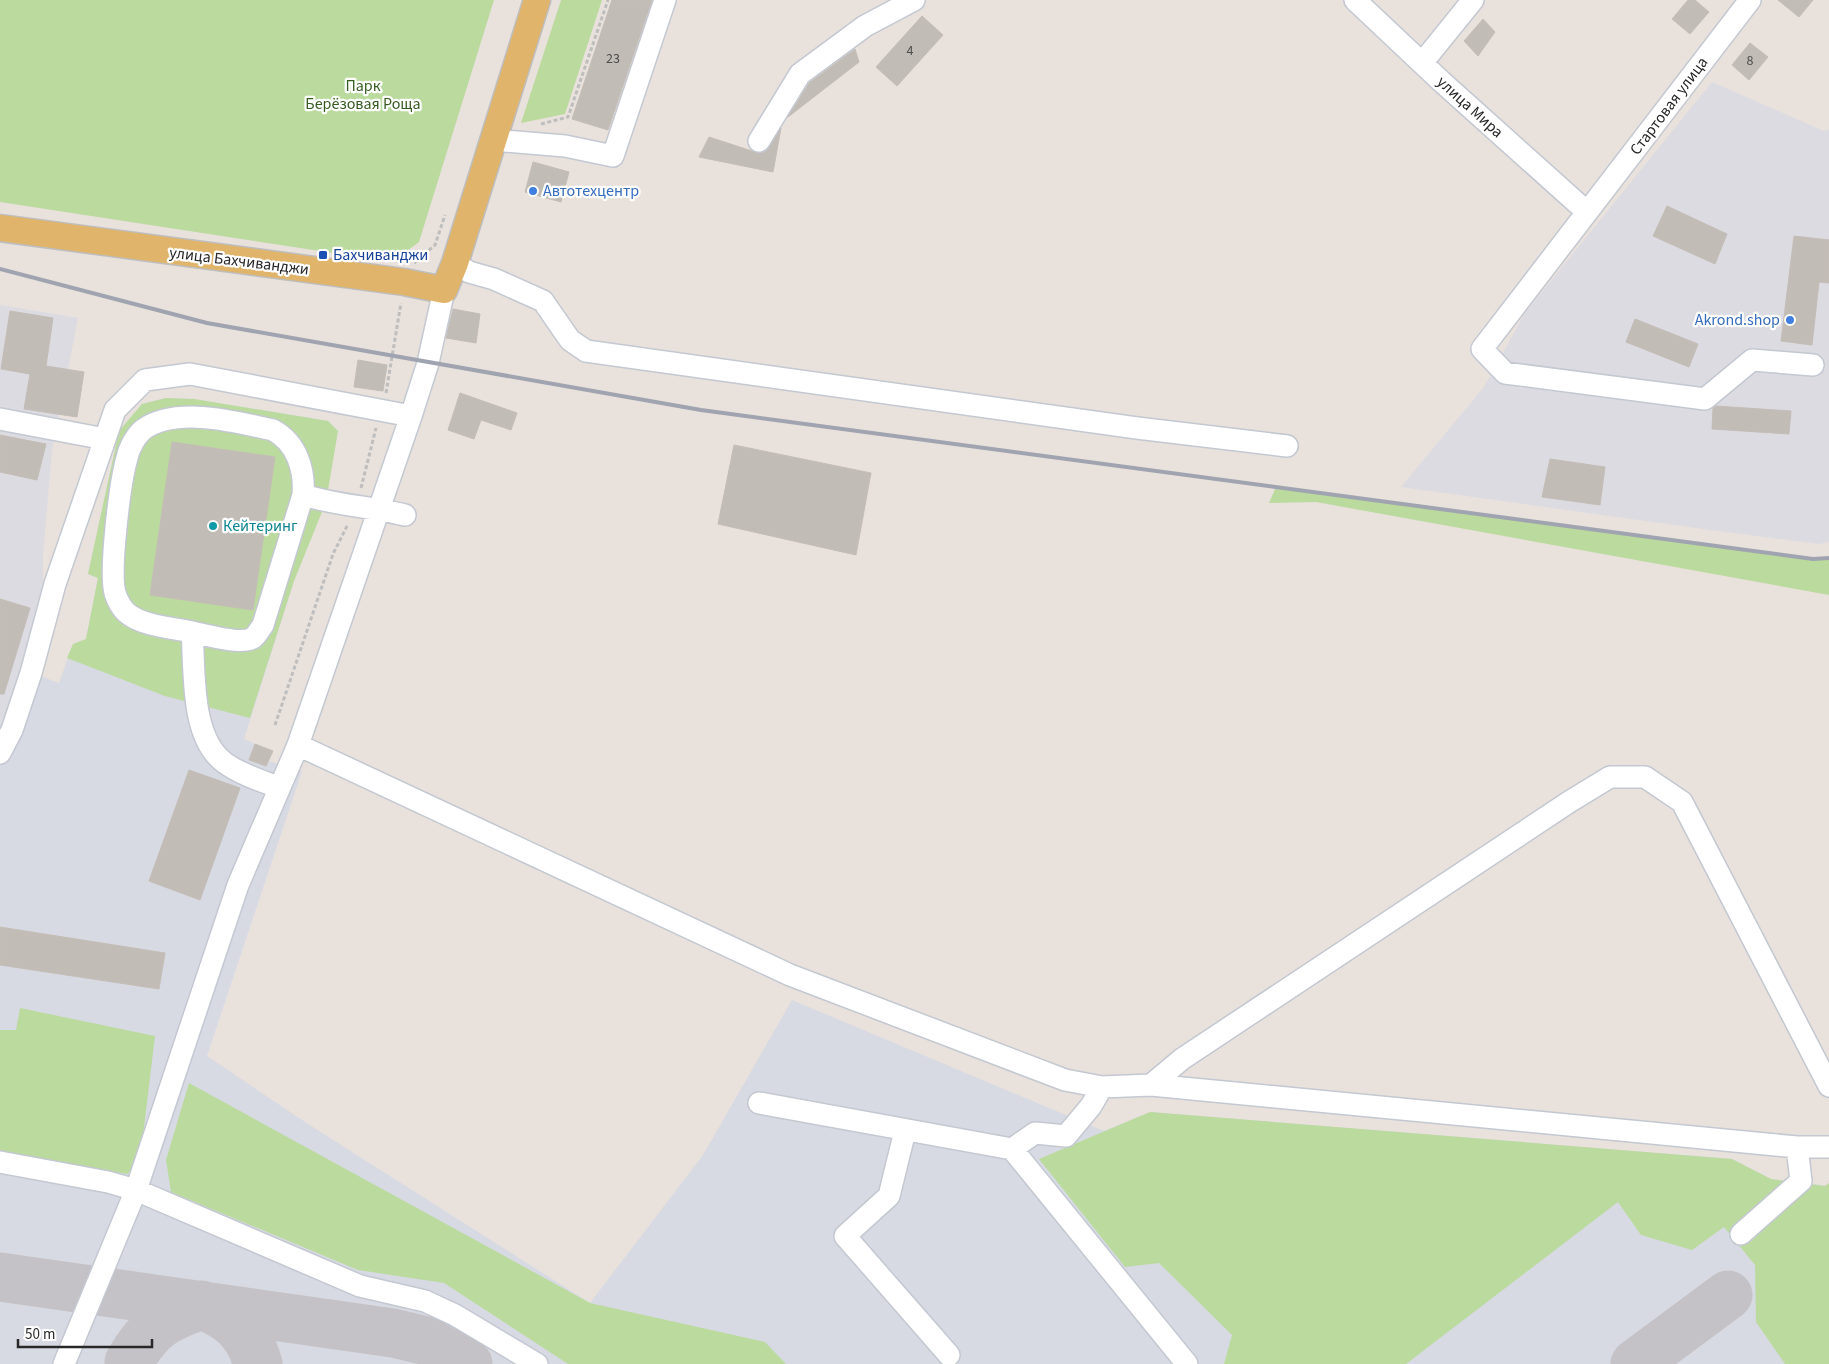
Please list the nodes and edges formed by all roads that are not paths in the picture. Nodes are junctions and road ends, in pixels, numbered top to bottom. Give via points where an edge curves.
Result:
1 (538, 0) edge
2 (665, 0) edge
3 (914, 0) edge
4 (1355, 0) edge
5 (1473, 0) edge
6 (1750, 0) edge
7 (1422, 63) junction
8 (493, 140) junction
9 (759, 140) dead end
10 (1587, 212) junction
11 (0, 228) edge
12 (455, 263) junction
13 (444, 290) junction
14 (1813, 365) dead end
15 (411, 416) junction
16 (0, 419) edge
17 (105, 439) junction
18 (1287, 446) dead end
19 (303, 495) junction
20 (378, 508) junction
21 (405, 515) dead end
22 (192, 632) junction
23 (298, 745) junction
24 (0, 753) edge
25 (278, 788) junction
26 (1150, 1085) junction
27 (1829, 1086) edge
28 (1102, 1087) junction
29 (759, 1103) dead end
30 (905, 1131) junction
31 (1797, 1147) junction
32 (1829, 1147) edge
33 (1012, 1149) junction
34 (0, 1162) edge
35 (136, 1190) junction
36 (1741, 1234) dead end
37 (949, 1355) dead end
38 (64, 1364) edge
39 (537, 1364) edge
40 (1187, 1364) edge

1 - 8 main road
2 - 8 street via 613,156 565,146
3 - 9 street via 865,26 800,74
4 - 7 street, улица Мира
5 - 7 street
6 - 10 street, Стартовая улица
7 - 10 street, улица Мира
8 - 12 main road
10 - 14 street, Стартовая улица via 1482,349 1505,373 1705,399 1752,360
11 - 13 main road, улица Бахчиванджи
12 - 13 main road
12 - 18 street via 469,272 543,301 570,340 586,351
13 - 15 street via 428,363
15 - 17 street via 190,374 145,380 115,410
15 - 20 street
16 - 17 street
17 - 24 street via 55,584 12,730
19 - 20 street via 326,502
19 - 22 street via 263,625 254,637 238,640
19 - 22 street via 302,466 286,440 273,430 173,417 162,419 143,430 134,440 124,472 115,549 116,594 128,614 146,622
20 - 21 street
20 - 23 street
22 - 25 street via 197,713 209,744 224,763
23 - 25 street
23 - 28 street via 790,974 1065,1080
25 - 35 street via 238,885
26 - 27 street via 1182,1059 1569,802 1610,777 1645,777 1682,802
26 - 28 street
26 - 31 street
28 - 33 street via 1066,1136 1036,1133
29 - 30 street
30 - 33 street
30 - 37 street via 889,1196 845,1236
31 - 32 street
31 - 36 street via 1802,1181
33 - 40 street
34 - 35 street
35 - 38 street
35 - 39 street via 360,1286 425,1301 455,1315

